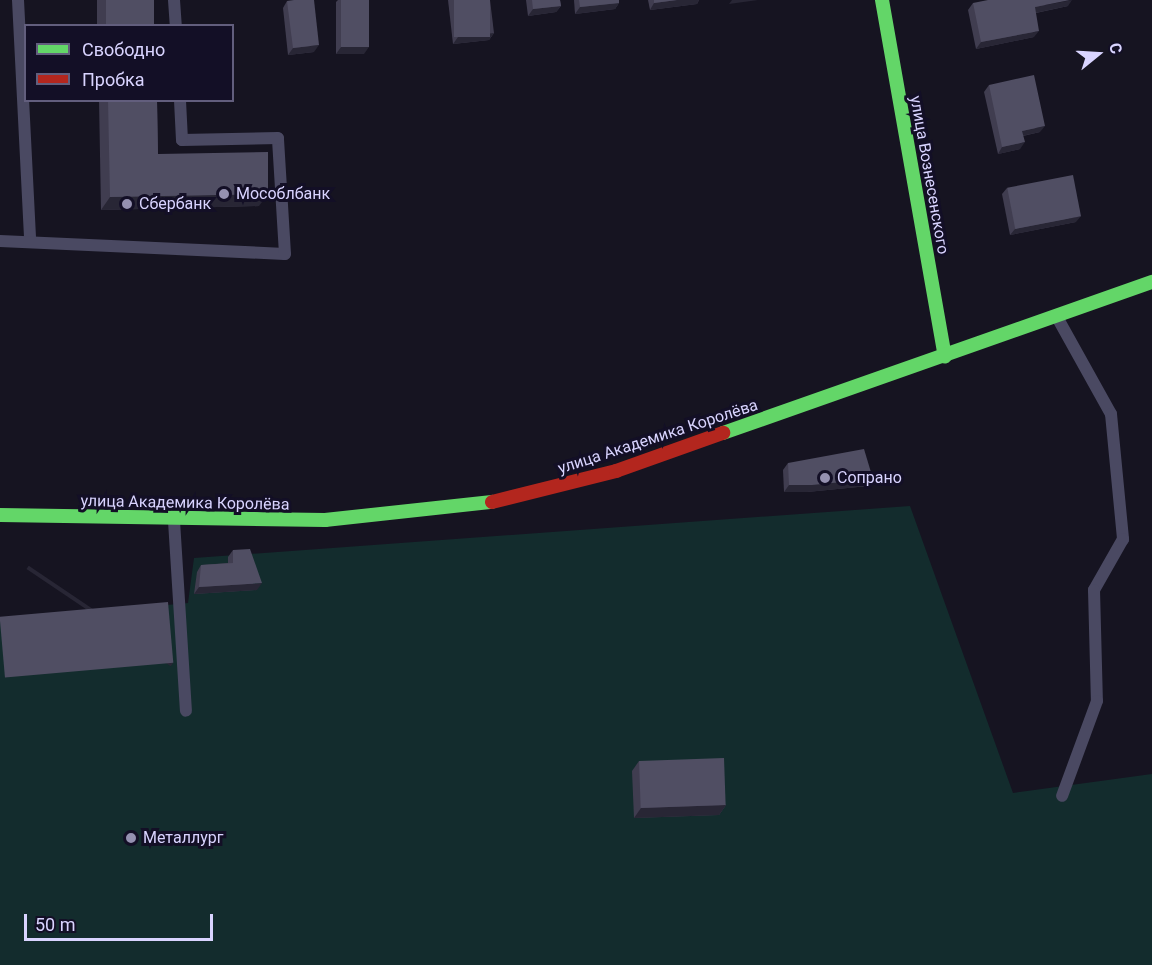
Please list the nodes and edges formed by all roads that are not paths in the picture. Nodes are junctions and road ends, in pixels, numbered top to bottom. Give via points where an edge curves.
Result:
1 (18, 0) edge
2 (174, 0) edge
3 (882, 0) edge
4 (176, 24) edge
5 (180, 102) edge
6 (0, 241) edge
7 (30, 241) junction
8 (1152, 282) edge
9 (1056, 316) junction
10 (945, 356) junction
11 (3, 514) edge
12 (174, 520) junction
13 (186, 711) dead end
14 (1062, 796) dead end

1 - 7 lane
2 - 4 lane
3 - 10 street, улица Вознесенского
5 - 7 lane via 182,140 278,138 285,254
6 - 7 lane
8 - 9 street, улица Академика Королёва
9 - 10 street, улица Академика Королёва
9 - 14 lane via 1111,414 1123,539 1094,590 1097,701
10 - 12 street, улица Академика Королёва via 616,471 532,494 479,505 325,520
11 - 12 street, улица Академика Королёва
12 - 13 lane

